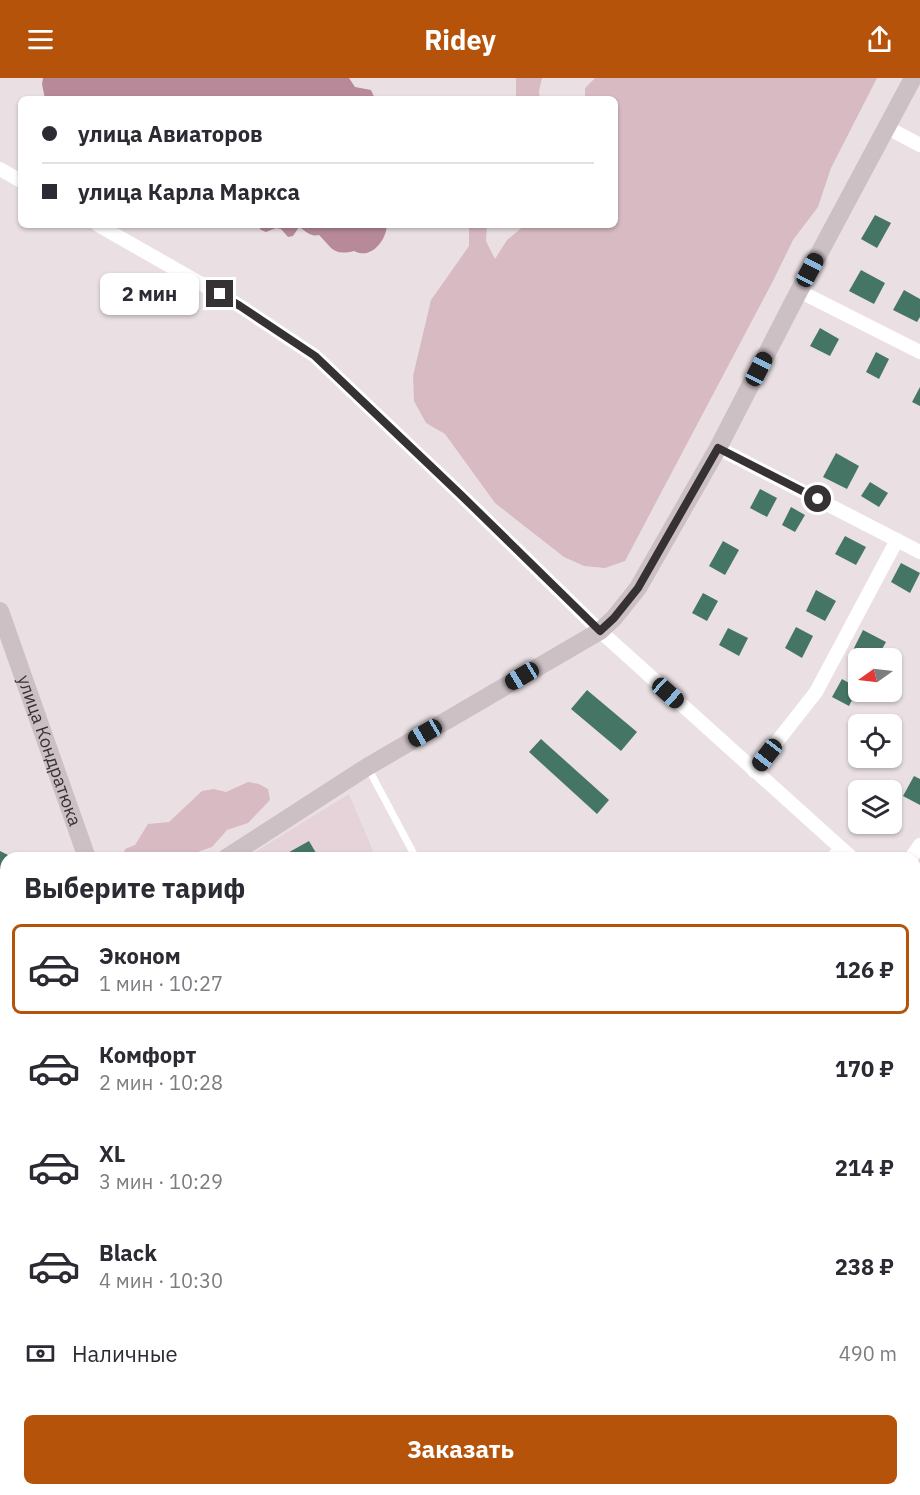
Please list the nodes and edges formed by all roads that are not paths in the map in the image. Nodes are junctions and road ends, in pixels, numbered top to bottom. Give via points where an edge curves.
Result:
1 (913, 78) edge
2 (886, 127) junction
3 (920, 145) edge
4 (0, 169) edge
5 (18, 179) edge
6 (103, 228) edge
7 (799, 291) junction
8 (920, 352) edge
9 (718, 448) junction
10 (897, 540) junction
11 (920, 552) edge
12 (0, 611) edge
13 (600, 631) junction
14 (367, 766) junction
15 (754, 771) junction
16 (839, 846) junction
17 (85, 852) edge
18 (235, 852) edge
19 (413, 852) edge
20 (834, 852) edge
21 (846, 852) edge

1 - 2 street
2 - 3 street
2 - 7 street
4 - 5 street
6 - 13 street via 240,306 315,356
7 - 8 street
7 - 9 street
9 - 10 street
9 - 13 street via 638,588
10 - 11 street
10 - 15 street via 816,692
12 - 17 street, улица Кондратюка
13 - 14 street
13 - 15 street
14 - 18 street
14 - 19 lane
15 - 16 street
16 - 20 lane
16 - 21 street

